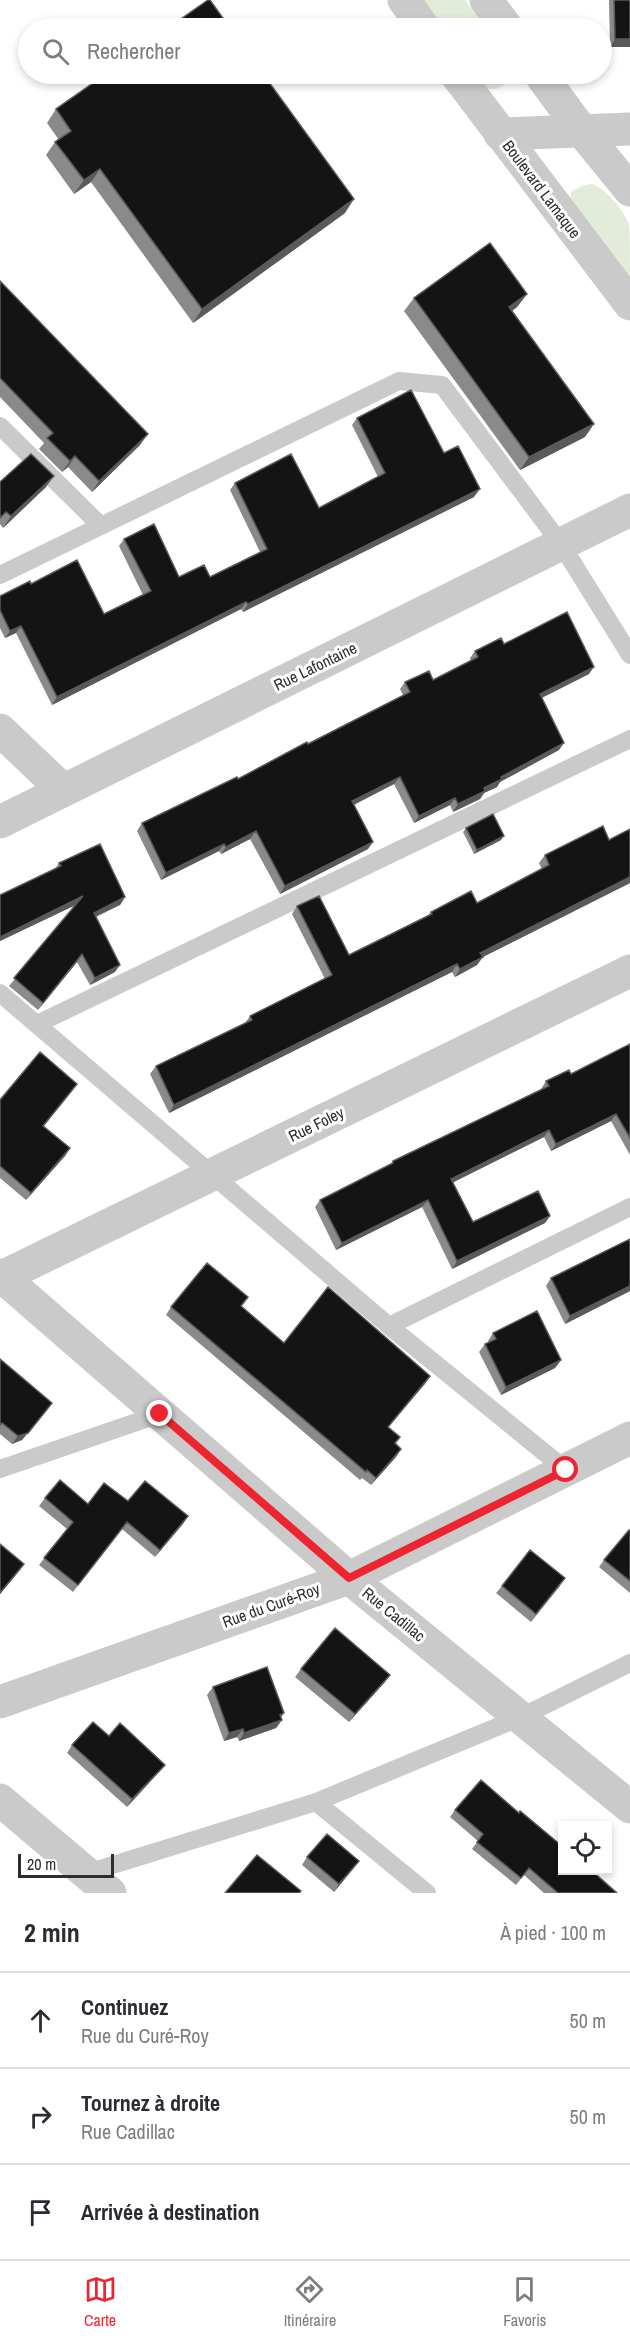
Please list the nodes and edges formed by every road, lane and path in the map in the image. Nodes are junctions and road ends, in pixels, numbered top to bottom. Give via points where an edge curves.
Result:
1 (404, 0) edge
2 (486, 0) edge
3 (417, 18) edge
4 (500, 18) edge
5 (463, 84) edge
6 (547, 84) edge
7 (630, 129) edge
8 (581, 130) junction
9 (500, 134) junction
10 (630, 190) edge
11 (630, 304) edge
12 (0, 426) edge
13 (630, 510) edge
14 (101, 526) junction
15 (561, 544) junction
16 (0, 575) edge
17 (630, 656) edge
18 (0, 730) edge
19 (630, 739) edge
20 (63, 790) junction
21 (0, 822) edge
22 (630, 971) edge
23 (0, 993) edge
24 (37, 1024) junction
25 (214, 1174) junction
26 (630, 1207) edge
27 (1, 1276) edge
28 (389, 1326) junction
29 (160, 1414) junction
30 (630, 1438) edge
31 (0, 1469) edge
32 (566, 1470) junction
33 (349, 1578) junction
34 (630, 1663) edge
35 (0, 1702) edge
36 (521, 1717) junction
37 (0, 1800) edge
38 (316, 1802) junction
39 (630, 1807) edge
40 (99, 1883) edge
41 (427, 1893) edge

1 - 3 street
2 - 4 street
5 - 9 street, Boulevard Lamaque
6 - 8 street
7 - 8 street
8 - 9 street
8 - 10 street
9 - 11 street, Boulevard Lamaque
12 - 14 lane
13 - 15 street, Rue Lafontaine
14 - 15 lane via 399,381 442,386
14 - 16 lane
15 - 17 lane
15 - 20 street, Rue Lafontaine
18 - 20 street
19 - 24 lane
20 - 21 street, Rue Lafontaine
22 - 25 street, Rue Foley
23 - 24 lane
24 - 25 lane
25 - 27 street, Rue Foley
25 - 28 lane
26 - 28 lane
27 - 29 street, Rue Cadillac
28 - 32 lane
29 - 31 lane
29 - 33 street, Rue Cadillac
30 - 32 street, Rue du Curé-Roy
32 - 33 street, Rue du Curé-Roy
33 - 35 street, Rue du Curé-Roy
33 - 36 street, Rue Cadillac
34 - 36 lane
36 - 38 lane
36 - 39 street, Rue Cadillac
37 - 40 street
38 - 40 lane
38 - 41 lane

